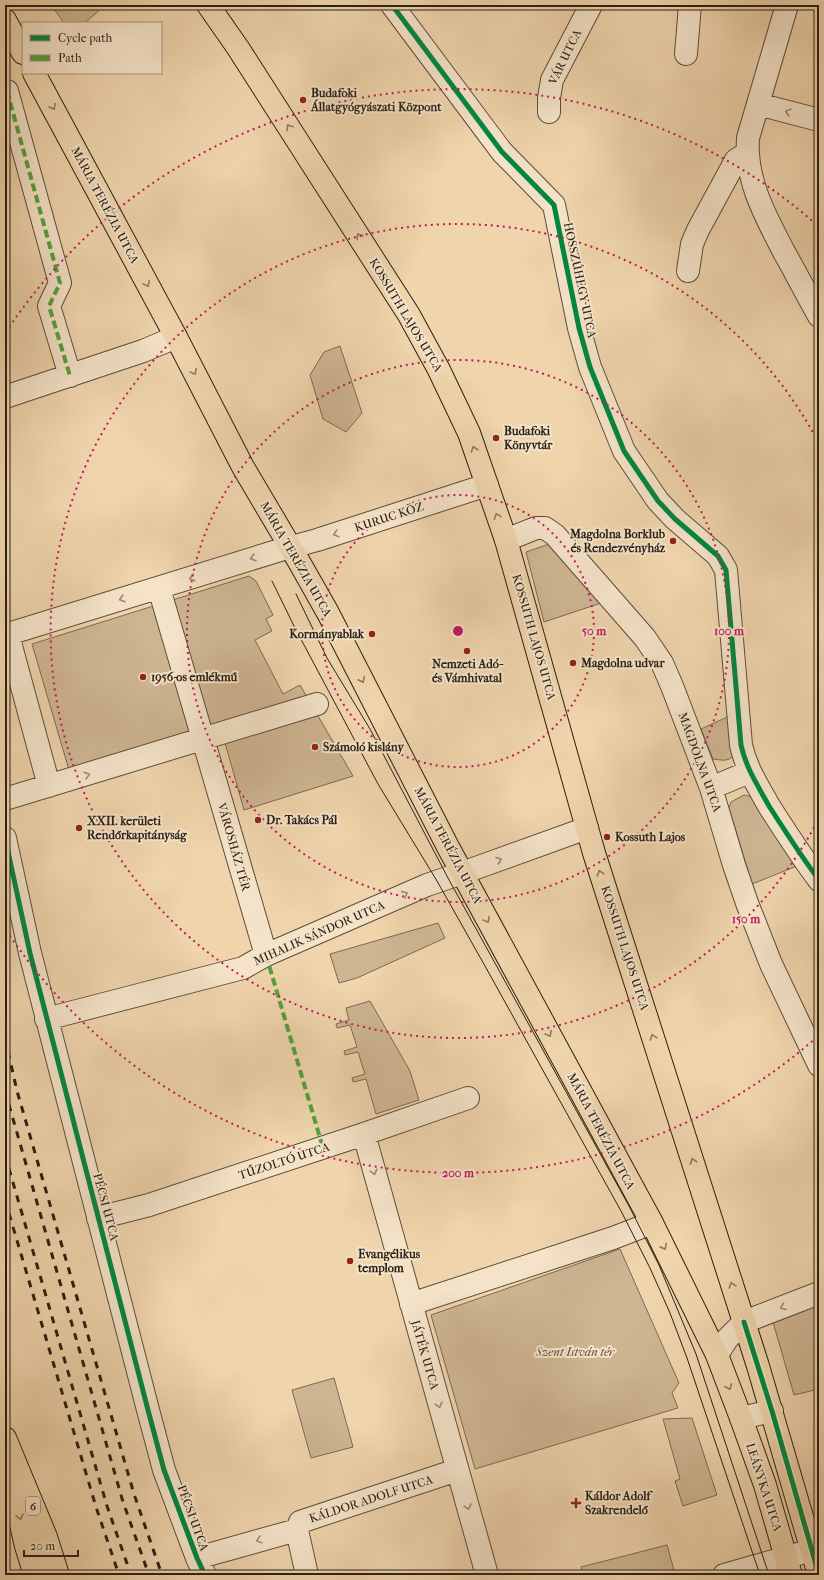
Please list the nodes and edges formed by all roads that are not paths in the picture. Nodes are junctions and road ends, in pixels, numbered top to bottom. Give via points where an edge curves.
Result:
1 (208, 5) edge
2 (392, 5) edge
3 (591, 5) edge
4 (690, 5) edge
5 (787, 5) edge
6 (5, 20) edge
7 (22, 51) edge
8 (686, 54) dead end
9 (35, 74) edge
10 (7, 91) dead end
11 (758, 104) junction
12 (549, 112) dead end
13 (819, 120) edge
14 (747, 153) junction
15 (688, 270) dead end
16 (819, 316) edge
17 (176, 337) junction
18 (70, 376) junction
19 (5, 397) edge
20 (487, 485) junction
21 (506, 540) junction
22 (290, 548) junction
23 (159, 588) junction
24 (6, 635) edge
25 (317, 704) dead end
26 (203, 740) junction
27 (749, 772) junction
28 (49, 786) junction
29 (711, 788) junction
30 (5, 799) edge
31 (587, 828) junction
32 (5, 838) edge
33 (462, 873) junction
34 (819, 880) edge
35 (266, 955) junction
36 (46, 1018) junction
37 (819, 1065) edge
38 (468, 1098) dead end
39 (364, 1134) junction
40 (98, 1218) junction
41 (652, 1223) junction
42 (819, 1293) edge
43 (411, 1304) junction
44 (744, 1322) junction
45 (717, 1355) junction
46 (772, 1411) junction
47 (741, 1418) junction
48 (5, 1438) edge
49 (5, 1451) edge
50 (457, 1470) junction
51 (297, 1530) junction
52 (812, 1550) junction
53 (201, 1566) edge
54 (789, 1566) edge
55 (35, 1575) edge
56 (58, 1575) edge
57 (307, 1575) edge
58 (487, 1575) edge
59 (724, 1575) edge
60 (818, 1575) edge

20 -> 1 main road, KOSSUTH LAJOS UTCA via 459,410 409,315
2 - 27 street, HOSSZÚHEGY UTCA via 502,152 554,205 579,328 590,367 624,451 658,501 718,556 726,570 741,746
3 - 12 street, VÁR UTCA via 552,80 548,98
4 - 8 street
5 - 11 street
6 - 7 main road
9 -> 17 main road, MÁRIA TERÉZIA UTCA
10 - 18 street via 60,283 49,306
13 -> 11 street
11 - 14 street via 748,138
14 - 15 street via 736,160 698,230 692,244
14 - 16 street via 754,190 764,214
17 - 18 street
17 -> 22 main road, MÁRIA TERÉZIA UTCA via 243,467
18 - 19 street
21 -> 20 main road, KOSSUTH LAJOS UTCA
20 -> 22 street, KURUC KÖZ
21 - 29 street, MAGDOLNA UTCA via 536,528 544,528 555,535 645,638 662,663
21 - 31 main road, KOSSUTH LAJOS UTCA
22 -> 23 street
22 -> 33 main road, MÁRIA TERÉZIA UTCA via 328,613
23 -> 24 street
23 - 26 street, VÁROSHÁZ TÉR
24 - 28 street
25 - 26 street
28 -> 26 street
26 - 35 street, VÁROSHÁZ TÉR
27 - 29 street
27 - 34 street via 786,834
28 - 30 street
29 - 37 street, MAGDOLNA UTCA via 750,910
33 -> 31 street, MIHALIK SÁNDOR UTCA
44 -> 31 main road, KOSSUTH LAJOS UTCA
32 - 36 street, PÉCSI UTCA
35 -> 33 street, MIHALIK SÁNDOR UTCA via 427,885
33 -> 41 main road, MÁRIA TERÉZIA UTCA
35 - 36 street, MIHALIK SÁNDOR UTCA via 243,968
36 - 40 street, PÉCSI UTCA
38 - 39 street, TŰZOLTÓ UTCA
39 - 40 street, TŰZOLTÓ UTCA via 149,1204
39 -> 43 street, JÁTÉK UTCA
40 - 53 street, PÉCSI UTCA via 164,1470
41 - 43 street
41 -> 45 main road, MÁRIA TERÉZIA UTCA
42 -> 44 street
43 -> 50 street, JÁTÉK UTCA
44 - 45 street via 727,1339
44 - 46 main road, KOSSUTH LAJOS UTCA
45 -> 47 main road
46 - 47 street
46 - 52 main road
47 - 54 main road, LEÁNYKA UTCA via 765,1485
48 - 56 main road, 6 via 46,1537
49 -> 55 main road, 6
50 - 51 street, KÁLDOR ADOLF UTCA via 300,1522
50 -> 58 street, JÁTÉK UTCA
51 -> 53 street, KÁLDOR ADOLF UTCA
51 - 57 street
52 - 54 street
52 - 60 main road
54 - 59 street

